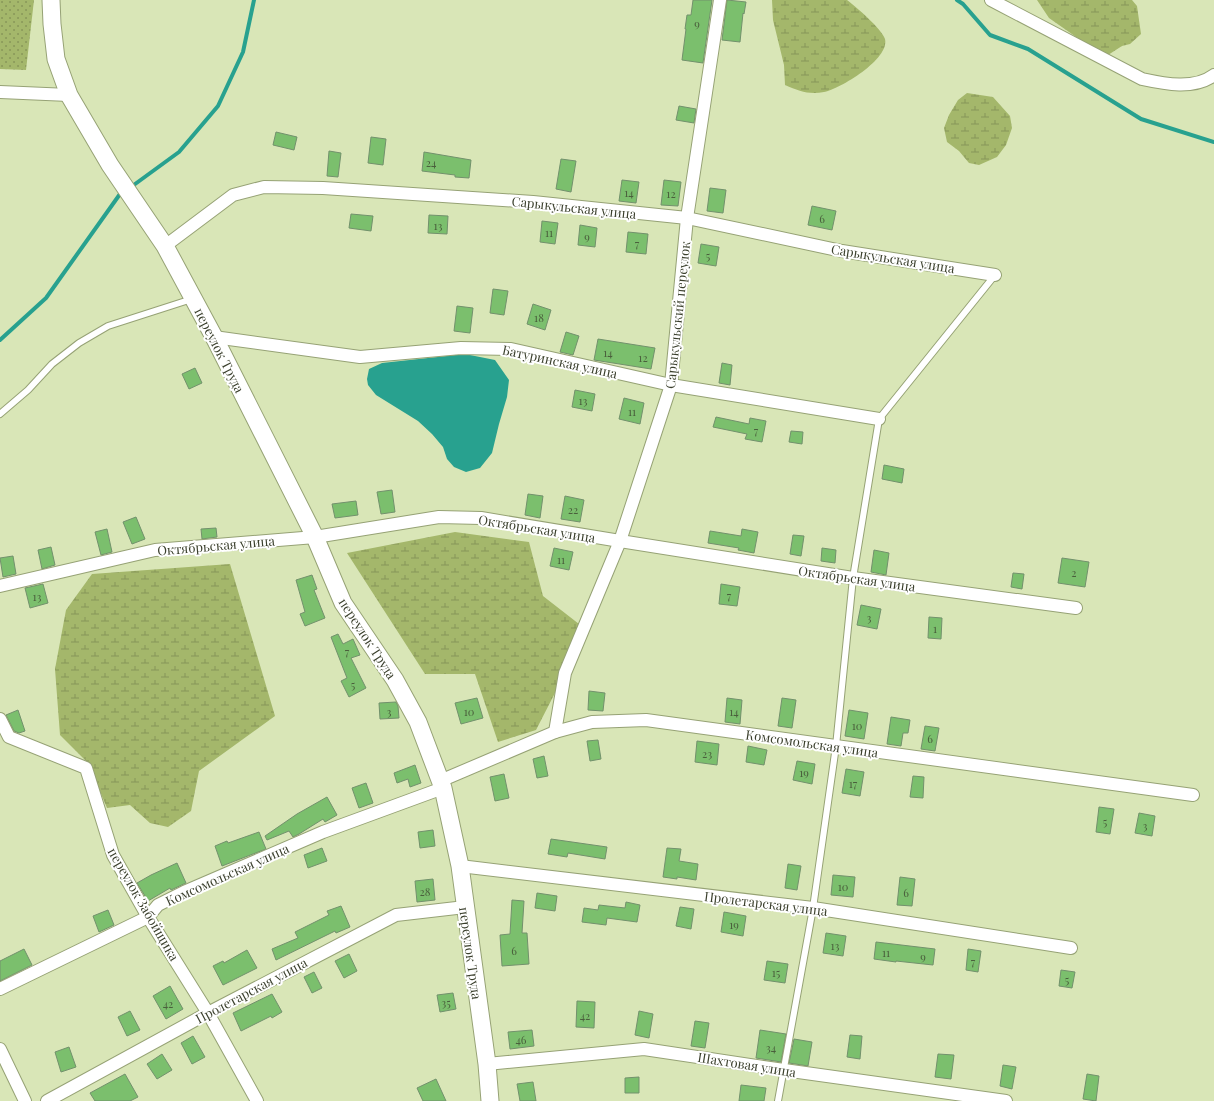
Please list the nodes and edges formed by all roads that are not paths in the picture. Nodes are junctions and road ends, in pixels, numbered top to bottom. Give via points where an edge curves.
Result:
1 (51, 0) edge
2 (720, 0) edge
3 (991, 0) edge
4 (1214, 75) edge
5 (0, 92) edge
6 (69, 95) junction
7 (687, 218) junction
8 (165, 246) junction
9 (996, 275) joint
10 (194, 298) junction
11 (214, 337) junction
12 (671, 385) junction
13 (0, 414) edge
14 (880, 419) junction
15 (315, 537) junction
16 (620, 541) junction
17 (853, 578) junction
18 (0, 586) edge
19 (1076, 608) dead end
20 (0, 719) edge
21 (555, 732) junction
22 (836, 746) junction
23 (442, 785) junction
24 (1193, 795) dead end
25 (460, 866) junction
26 (465, 907) junction
27 (813, 908) junction
28 (148, 917) junction
29 (1071, 948) dead end
30 (0, 989) edge
31 (208, 1013) junction
32 (0, 1049) edge
33 (487, 1064) junction
34 (784, 1070) junction
35 (25, 1101) edge
36 (47, 1101) edge
37 (258, 1101) edge
38 (490, 1101) edge
39 (778, 1101) edge
40 (1006, 1101) edge

1 - 6 street, переулок Труда via 56,59
2 - 7 street, Сарыкульский переулок
3 - 4 street via 1142,79 1165,84 1186,84 1208,80
5 - 6 street
6 - 8 street, переулок Труда via 110,165
7 - 8 street, Сарыкульская улица via 526,201 323,188 264,187 233,195
7 - 9 street, Сарыкульская улица via 842,251
7 - 12 street, Сарыкульский переулок
8 - 10 street, переулок Труда
9 - 14 lane
10 - 11 street, переулок Труда
10 - 13 lane via 108,326 79,343 52,364 28,390
11 - 12 street, Батуринская улица via 360,358 462,348 511,349
11 - 15 street, переулок Труда
12 - 14 street, Батуринская улица
12 - 16 street, Сарыкульский переулок
14 - 17 lane
15 - 16 street, Октябрьская улица via 439,517 481,518
15 - 18 street, Октябрьская улица via 155,550
15 - 23 street, переулок Труда via 343,603 395,680 418,722
16 - 17 street, Октябрьская улица
16 - 21 street, Сарыкульский переулок via 565,673
17 - 19 street, Октябрьская улица
17 - 22 lane
20 - 28 street, переулок Забойщика via 10,737 86,768 113,855
21 - 22 street, Комсомольская улица via 592,722 646,720
21 - 23 street, Комсомольская улица
22 - 24 street, Комсомольская улица
22 - 27 lane
23 - 25 street, переулок Труда
23 - 28 street, Комсомольская улица via 323,832 199,886 158,905
25 - 26 street, переулок Труда
25 - 27 street, Пролетарская улица
26 - 31 street, Пролетарская улица via 396,915
26 - 33 street, переулок Труда
27 - 29 street, Пролетарская улица
27 - 34 lane
28 - 30 street, Комсомольская улица
28 - 31 street, переулок Забойщика
31 - 36 street, Пролетарская улица
31 - 37 street, переулок Забойщика
32 - 35 street
33 - 34 street, Шахтовая улица via 644,1049
33 - 38 street, переулок Труда
34 - 39 lane
34 - 40 street, Шахтовая улица

